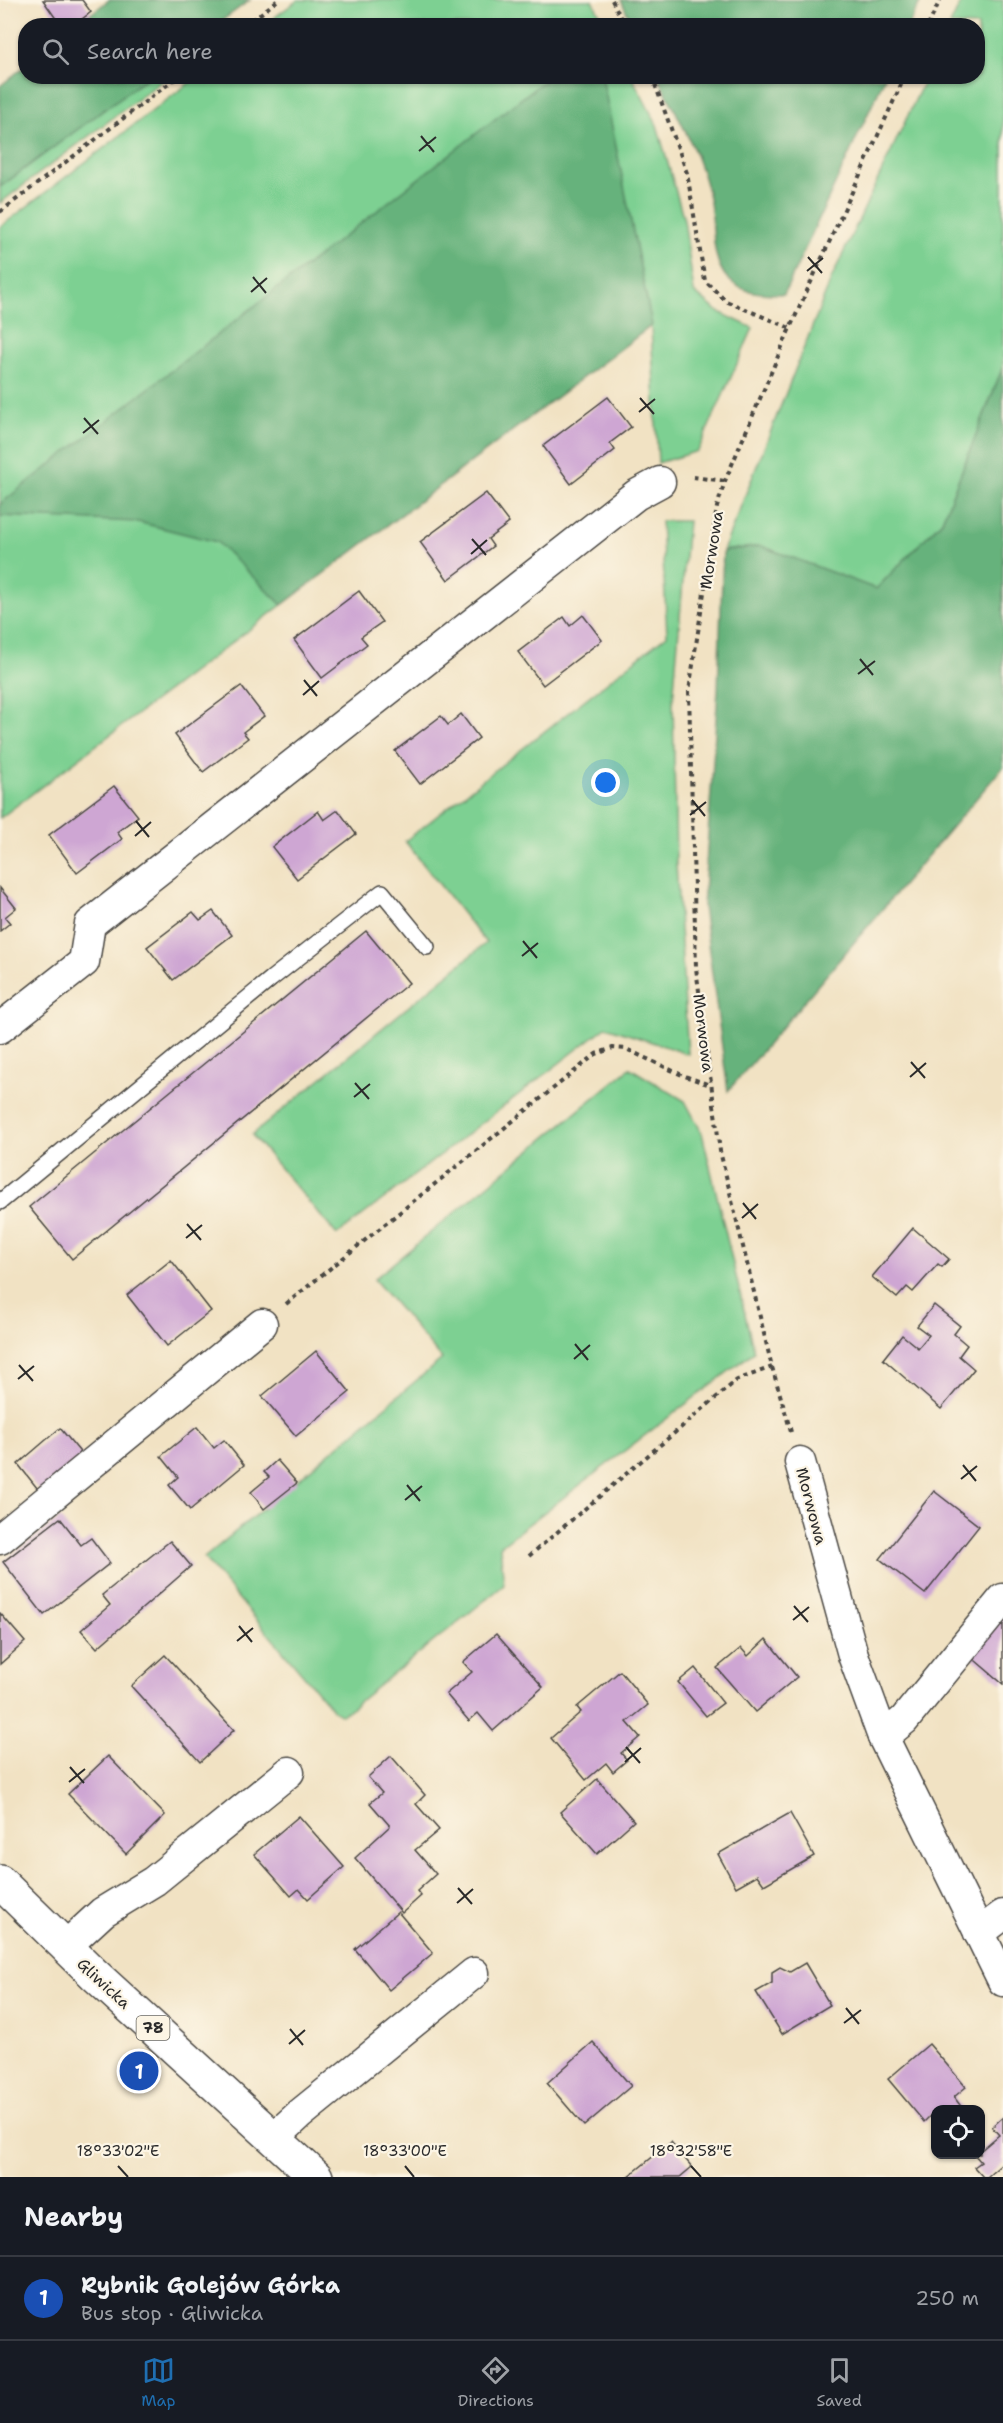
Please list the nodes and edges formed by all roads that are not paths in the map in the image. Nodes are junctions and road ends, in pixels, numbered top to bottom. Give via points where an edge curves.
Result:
1 (660, 482) dead end
2 (428, 947) dead end
3 (0, 1028) edge
4 (0, 1202) edge
5 (270, 1318) road end
6 (800, 1462) road end
7 (0, 1539) edge
8 (1003, 1599) edge
9 (883, 1737) junction
10 (289, 1772) dead end
11 (0, 1882) edge
12 (1003, 1915) edge
13 (979, 1933) junction
14 (65, 1947) junction
15 (474, 1974) dead end
16 (1003, 1981) edge
17 (273, 2139) junction
18 (316, 2177) edge

1 - 3 street via 636,495 90,924 84,962
2 - 4 lane via 382,892
5 - 7 street
6 - 9 street, Morwowa via 854,1655
8 - 9 street via 904,1720
9 - 13 street, Morwowa
10 - 14 street via 154,1881 103,1912
11 - 14 main road, Gliwicka / 78
12 - 13 street
13 - 16 street, Morwowa
14 - 17 main road, Gliwicka / 78
15 - 17 street
17 - 18 main road, Gliwicka / 78

